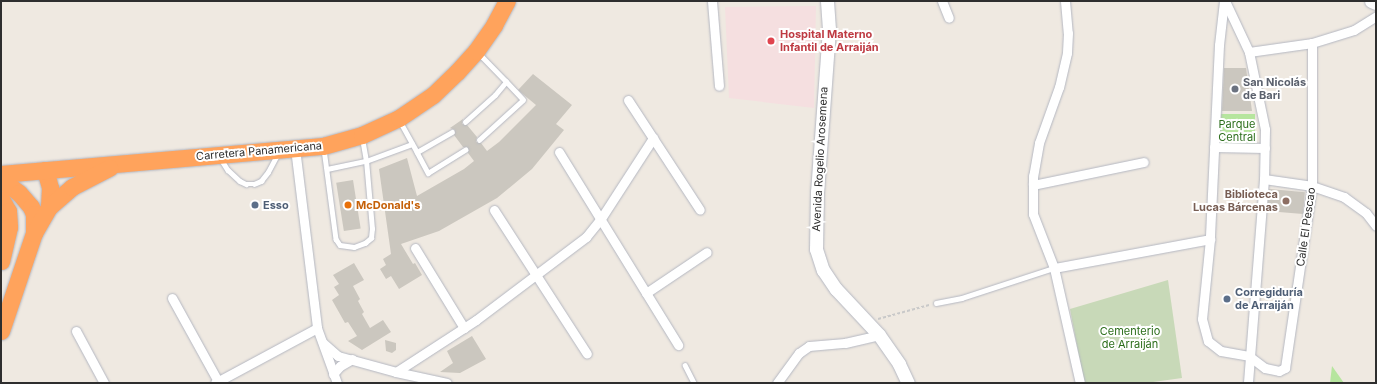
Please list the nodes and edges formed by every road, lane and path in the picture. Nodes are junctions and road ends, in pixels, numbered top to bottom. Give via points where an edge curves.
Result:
1 (508, 1) edge
2 (712, 1) edge
3 (827, 1) edge
4 (942, 1) edge
5 (1065, 1) edge
6 (1224, 1) edge
7 (1371, 1) edge
8 (1376, 3) edge
9 (1376, 16) edge
10 (949, 18) dead end
11 (1312, 43) junction
12 (476, 51) junction
13 (1249, 52) junction
14 (506, 82) junction
15 (719, 86) dead end
16 (628, 100) dead end
17 (399, 118) junction
18 (465, 122) dead end
19 (452, 132) dead end
20 (362, 135) junction
21 (653, 138) junction
22 (479, 140) dead end
23 (412, 144) junction
24 (323, 146) junction
25 (1214, 147) junction
26 (1265, 148) junction
27 (287, 149) junction
28 (465, 150) dead end
29 (417, 152) junction
30 (559, 152) dead end
31 (218, 154) junction
32 (366, 161) junction
33 (1144, 162) dead end
34 (119, 163) junction
35 (327, 169) junction
36 (45, 170) junction
37 (1, 174) edge
38 (1, 179) edge
39 (1264, 179) junction
40 (1033, 185) junction
41 (1312, 186) junction
42 (1, 199) edge
43 (49, 206) junction
44 (494, 210) dead end
45 (700, 210) dead end
46 (600, 220) junction
47 (1376, 226) edge
48 (34, 233) junction
49 (1210, 239) junction
50 (414, 248) dead end
51 (708, 252) dead end
52 (1, 261) edge
53 (1054, 268) junction
54 (537, 275) junction
55 (646, 293) junction
56 (172, 298) dead end
57 (936, 304) joint
58 (869, 322) junction
59 (317, 328) junction
60 (464, 328) junction
61 (1, 331) edge
62 (76, 331) dead end
63 (879, 335) junction
64 (323, 343) junction
65 (678, 345) dead end
66 (587, 354) dead end
67 (1249, 356) junction
68 (352, 359) junction
69 (685, 365) dead end
70 (396, 372) junction
71 (333, 374) junction
72 (217, 382) edge
73 (104, 383) edge
74 (337, 383) edge
75 (446, 383) edge
76 (694, 383) edge
77 (777, 383) edge
78 (908, 383) edge
79 (1080, 383) edge
80 (1248, 383) edge

1 - 12 highway, Carretera Panamericana
2 - 15 street
3 - 58 street, Avenida Rogelio Arosemena via 829,29 816,192 816,249 823,270 836,289
4 - 10 street
5 - 40 street via 1067,54 1040,143
6 - 13 street
6 - 25 street
7 - 8 street
9 - 11 street via 1354,30
11 - 13 street
11 - 41 street, Calle El Pescao
12 - 14 lane
12 - 17 highway, Carretera Panamericana via 432,95
13 - 26 street via 1265,129
14 - 18 lane
14 - 22 lane via 523,100
16 - 21 street
17 - 20 highway, Carretera Panamericana
17 - 23 lane
19 - 29 lane
20 - 24 highway, Carretera Panamericana
20 - 32 lane
21 - 45 street
21 - 46 street
23 - 29 lane
23 - 32 lane
24 - 27 highway, Carretera Panamericana
24 - 35 lane
25 - 26 street
25 - 49 street
26 - 39 street
27 - 31 highway, Carretera Panamericana
27 - 31 lane via 276,159 261,181 254,184 240,181 228,170
27 - 59 street
28 - 29 lane via 428,173
30 - 46 street
31 - 34 highway, Carretera Panamericana
32 - 35 lane
32 - 35 lane via 371,238 354,247 340,245 336,239
33 - 40 street
34 - 36 highway, Carretera Panamericana
34 - 43 highway via 72,187
36 - 37 highway, Carretera Panamericana
36 - 43 highway via 50,188
38 - 48 highway via 19,193 31,207 34,214
39 - 41 street
39 - 67 street
40 - 53 street via 1033,214
41 - 47 street via 1344,197 1366,214
41 - 67 street, Calle El Pescao via 1285,368 1279,371 1265,368
42 - 52 highway via 8,211 9,219 8,236
43 - 48 highway
44 - 54 street
46 - 54 street via 586,237
46 - 55 street
48 - 61 highway
49 - 53 street
49 - 67 street via 1202,319 1208,341 1221,351
50 - 60 street
51 - 55 street
53 - 57 lane
53 - 79 street
54 - 60 street
54 - 66 street
55 - 65 street
56 - 72 street
57 - 58 path
58 - 63 street, Avenida Rogelio Arosemena
59 - 64 street
59 - 72 street
60 - 70 street
62 - 73 street
63 - 77 street via 845,343 808,346
63 - 78 street, Avenida Rogelio Arosemena via 899,364
64 - 68 street via 338,356
64 - 71 street
67 - 80 street
68 - 70 street
68 - 71 street
69 - 76 lane
70 - 75 street
71 - 74 street

